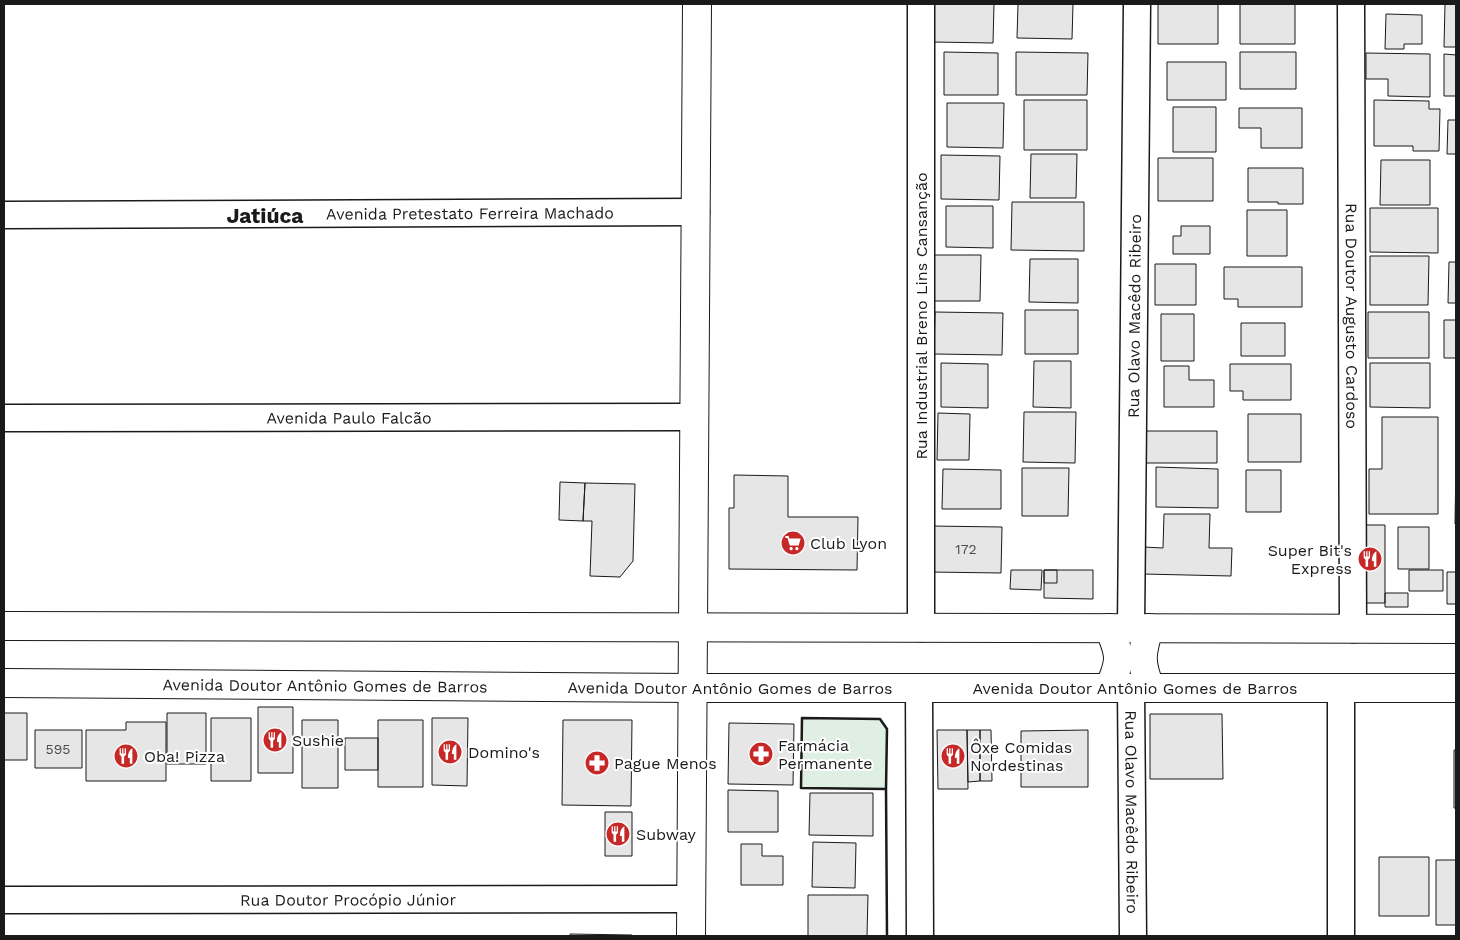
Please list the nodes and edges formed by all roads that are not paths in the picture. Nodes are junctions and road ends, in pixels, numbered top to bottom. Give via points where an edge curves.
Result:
1 (698, 4) edge
2 (921, 4) edge
3 (1138, 4) edge
4 (1351, 4) edge
5 (696, 212) junction
6 (4, 215) edge
7 (694, 417) junction
8 (4, 418) edge
9 (4, 626) edge
10 (693, 627) junction
11 (921, 628) junction
12 (1130, 628) junction
13 (1353, 629) junction
14 (1456, 629) edge
15 (4, 683) edge
16 (692, 688) junction
17 (919, 688) junction
18 (1130, 688) junction
19 (1341, 688) junction
20 (1456, 688) edge
21 (691, 899) junction
22 (4, 900) edge
23 (691, 936) edge
24 (920, 936) edge
25 (1133, 936) edge
26 (1341, 936) edge

1 - 5 main road
2 - 11 street, Rua Industrial Breno Lins Cansanção
3 - 12 street, Rua Olavo Macêdo Ribeiro
4 - 13 street, Rua Doutor Augusto Cardoso
5 - 6 street, Avenida Pretestato Ferreira Machado
5 - 7 main road
7 - 8 street, Avenida Paulo Falcão
7 - 10 main road
9 - 10 main road
10 - 11 main road
10 - 16 main road
11 - 12 main road
12 - 13 main road
12 - 18 main road via 1143,669
12 - 18 main road via 1116,644 1118,669
13 - 14 main road
15 - 16 main road, Avenida Doutor Antônio Gomes de Barros
16 - 17 main road, Avenida Doutor Antônio Gomes de Barros
16 - 21 main road
17 - 18 main road, Avenida Doutor Antônio Gomes de Barros
17 - 24 street
18 - 19 main road, Avenida Doutor Antônio Gomes de Barros
18 - 25 street, Rua Olavo Macêdo Ribeiro
19 - 20 main road, Avenida Doutor Antônio Gomes de Barros
19 - 26 street
21 - 22 street, Rua Doutor Procópio Júnior
21 - 23 main road

